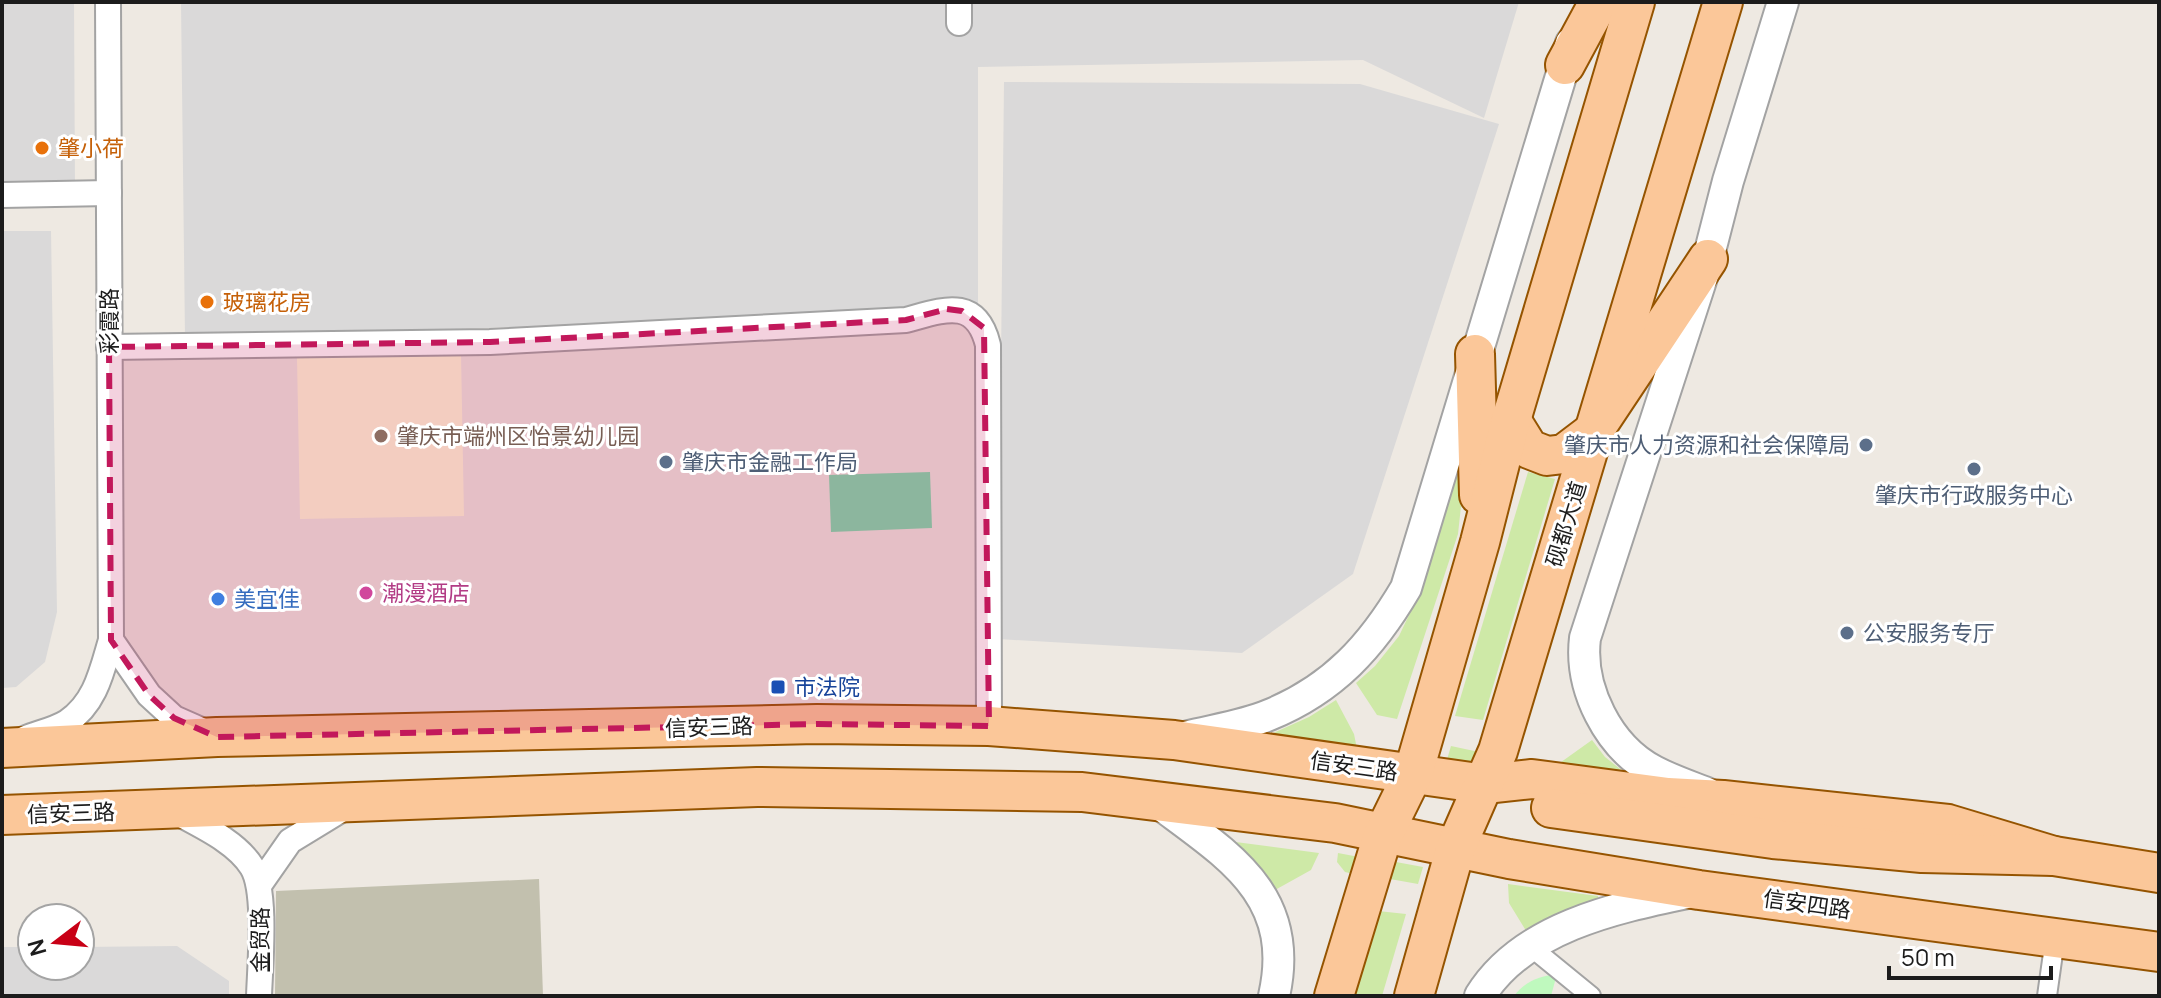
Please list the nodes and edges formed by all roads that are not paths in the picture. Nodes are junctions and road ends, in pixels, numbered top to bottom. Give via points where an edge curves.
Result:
1 (108, 2) edge
2 (1582, 2) edge
3 (1599, 2) edge
4 (1635, 2) edge
5 (1723, 2) edge
6 (1783, 2) edge
7 (1565, 65) junction
8 (109, 193) junction
9 (2, 195) edge
10 (1708, 259) junction
11 (109, 347) junction
12 (1475, 354) junction
13 (1511, 420) junction
14 (1593, 432) junction
15 (1480, 542) junction
16 (111, 640) junction
17 (989, 726) junction
18 (1088, 733) junction
19 (217, 737) junction
20 (1174, 740) junction
21 (2, 748) edge
22 (1413, 774) junction
23 (1485, 784) junction
24 (1082, 792) junction
25 (1723, 800) junction
26 (355, 801) junction
27 (1157, 802) junction
28 (171, 809) junction
29 (2, 815) edge
30 (1383, 835) junction
31 (1773, 839) junction
32 (1456, 847) junction
33 (2054, 856) junction
34 (2159, 873) edge
35 (260, 884) junction
36 (1699, 890) junction
37 (1765, 898) junction
38 (2055, 939) junction
39 (1531, 947) junction
40 (2159, 952) edge
41 (259, 996) edge
42 (1274, 996) edge
43 (1334, 996) edge
44 (1414, 996) edge
45 (1480, 996) edge
46 (1591, 996) edge
47 (2047, 996) edge

1 - 8 street, 彩霞路
2 - 7 street
3 - 7 main road
4 - 13 main road
5 - 14 main road, 砚都大道
6 - 10 street
7 - 12 street
8 - 9 street
8 - 11 street, 彩霞路
10 - 14 main road
10 - 25 street via 1583,655 1599,709 1628,751 1652,770
11 - 16 street, 彩霞路
11 - 17 street via 490,342 906,320 947,309 962,311 984,328 988,345
12 - 15 main road
12 - 20 street via 1406,588 1384,625 1339,674 1303,699 1266,716
13 - 14 main road via 1529,449 1547,456 1564,454
13 - 15 main road
14 - 23 main road, 砚都大道
15 - 22 main road
16 - 19 street via 149,695 174,718
16 - 21 street, 彩霞路 via 89,702 67,722
17 - 18 main road, 信安三路
17 - 19 main road, 信安三路 via 817,724
18 - 20 main road, 信安三路
18 - 24 main road
19 - 21 main road, 信安三路
20 - 22 main road, 信安三路
22 - 23 main road, 信安三路
22 - 30 main road
23 - 25 main road via 1532,779
23 - 31 main road via 1525,805
23 - 32 main road, 砚都大道
24 - 26 main road, 信安三路 via 757,787
24 - 27 main road, 信安三路
25 - 33 main road via 1948,824
26 - 28 main road, 信安三路
26 - 35 street via 290,841
27 - 30 main road, 信安三路 via 1324,822
27 - 42 street via 1237,863 1266,903 1280,945
28 - 29 main road, 信安三路
28 - 35 street via 232,847 252,866
30 - 32 main road, 信安三路
30 - 43 main road
31 - 33 main road via 1922,853
31 - 37 main road
32 - 36 main road, 信安四路
32 - 44 main road, 砚都大道
33 - 34 main road
35 - 41 street, 金贸路
36 - 37 main road, 信安四路
36 - 39 street via 1578,921
37 - 38 main road, 信安四路
38 - 40 main road, 信安四路
38 - 47 street
39 - 45 street via 1493,975
39 - 46 street

